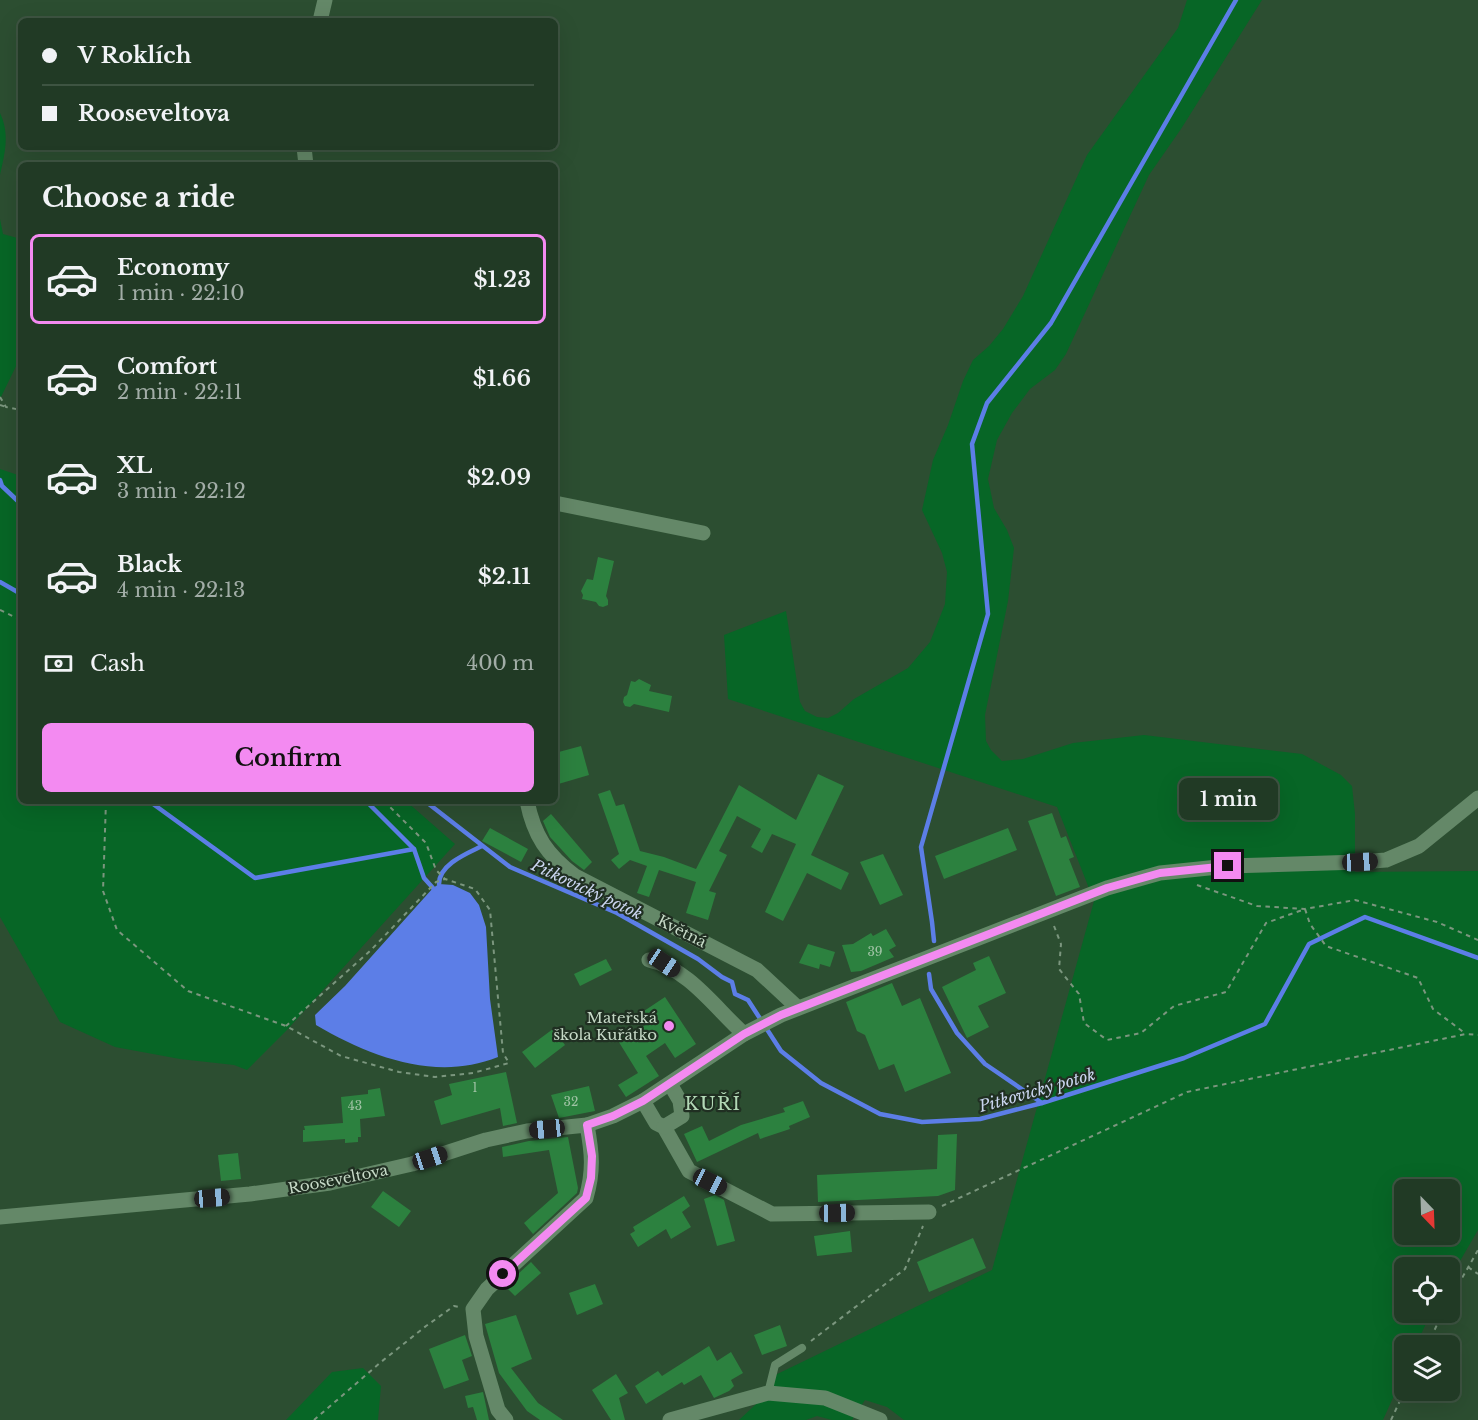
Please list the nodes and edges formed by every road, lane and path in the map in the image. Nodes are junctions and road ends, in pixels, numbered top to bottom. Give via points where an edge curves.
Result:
1 (325, 0) edge
2 (321, 18) edge
3 (0, 397) edge
4 (0, 405) edge
5 (6, 407) junction
6 (18, 409) edge
7 (558, 504) edge
8 (703, 533) dead end
9 (0, 610) edge
10 (18, 619) edge
11 (1478, 798) edge
12 (106, 804) edge
13 (387, 804) edge
14 (528, 804) edge
15 (444, 879) junction
16 (1192, 884) dead end
17 (1305, 909) junction
18 (1048, 911) junction
19 (1478, 940) edge
20 (650, 960) dead end
21 (798, 1008) junction
22 (286, 1026) junction
23 (749, 1032) junction
24 (1466, 1034) junction
25 (1478, 1035) edge
26 (670, 1084) junction
27 (643, 1101) junction
28 (587, 1125) junction
29 (664, 1126) junction
30 (929, 1212) junction
31 (0, 1217) edge
32 (1478, 1251) edge
33 (1468, 1268) junction
34 (1478, 1274) edge
35 (1460, 1282) edge
36 (473, 1309) junction
37 (802, 1348) joint
38 (768, 1393) junction
39 (1400, 1401) edge
40 (314, 1420) edge
41 (506, 1420) edge
42 (670, 1420) edge
43 (880, 1420) edge
44 (1391, 1420) edge

1 - 2 street
3 - 5 path
4 - 5 path
5 - 6 path
7 - 8 street
9 - 10 path
11 - 18 street, Rooseveltova via 1428,839 1386,860 1228,866 1160,873
12 - 22 path via 103,891 117,930 188,992
13 - 15 path via 426,843 436,870
14 - 21 street, Květná via 536,833 558,863 575,876 757,970
15 - 22 path via 428,888 370,951
15 - 22 path via 476,889 490,910 503,1053 509,1063 473,1073 435,1077 399,1072 341,1056
16 - 17 path via 1257,906
17 - 18 path via 1266,923 1226,992 1174,1006 1141,1033 1107,1040 1084,1023 1079,994 1059,969 1061,944
17 - 19 path via 1355,900 1437,922
17 - 24 path via 1310,924 1326,946 1418,978 1432,1009
18 - 21 street, Rooseveltova
20 - 23 street via 664,963 692,982
21 - 23 street, Rooseveltova
23 - 26 street, Rooseveltova
24 - 25 path
24 - 30 path via 1187,1092
26 - 27 street, Rooseveltova
26 - 29 street via 680,1101 682,1116
27 - 28 street, Rooseveltova
27 - 29 street via 656,1124
28 - 31 street, Rooseveltova via 486,1140 412,1164 330,1183
28 - 36 street via 592,1156 586,1198 487,1289
29 - 30 street via 689,1171 772,1214
30 - 37 path via 905,1269
32 - 33 path
33 - 34 path
33 - 35 path
36 - 40 path via 454,1306
36 - 41 street via 479,1347 498,1410
37 - 38 lane via 775,1365
38 - 42 street
38 - 43 street via 825,1398
39 - 44 path

